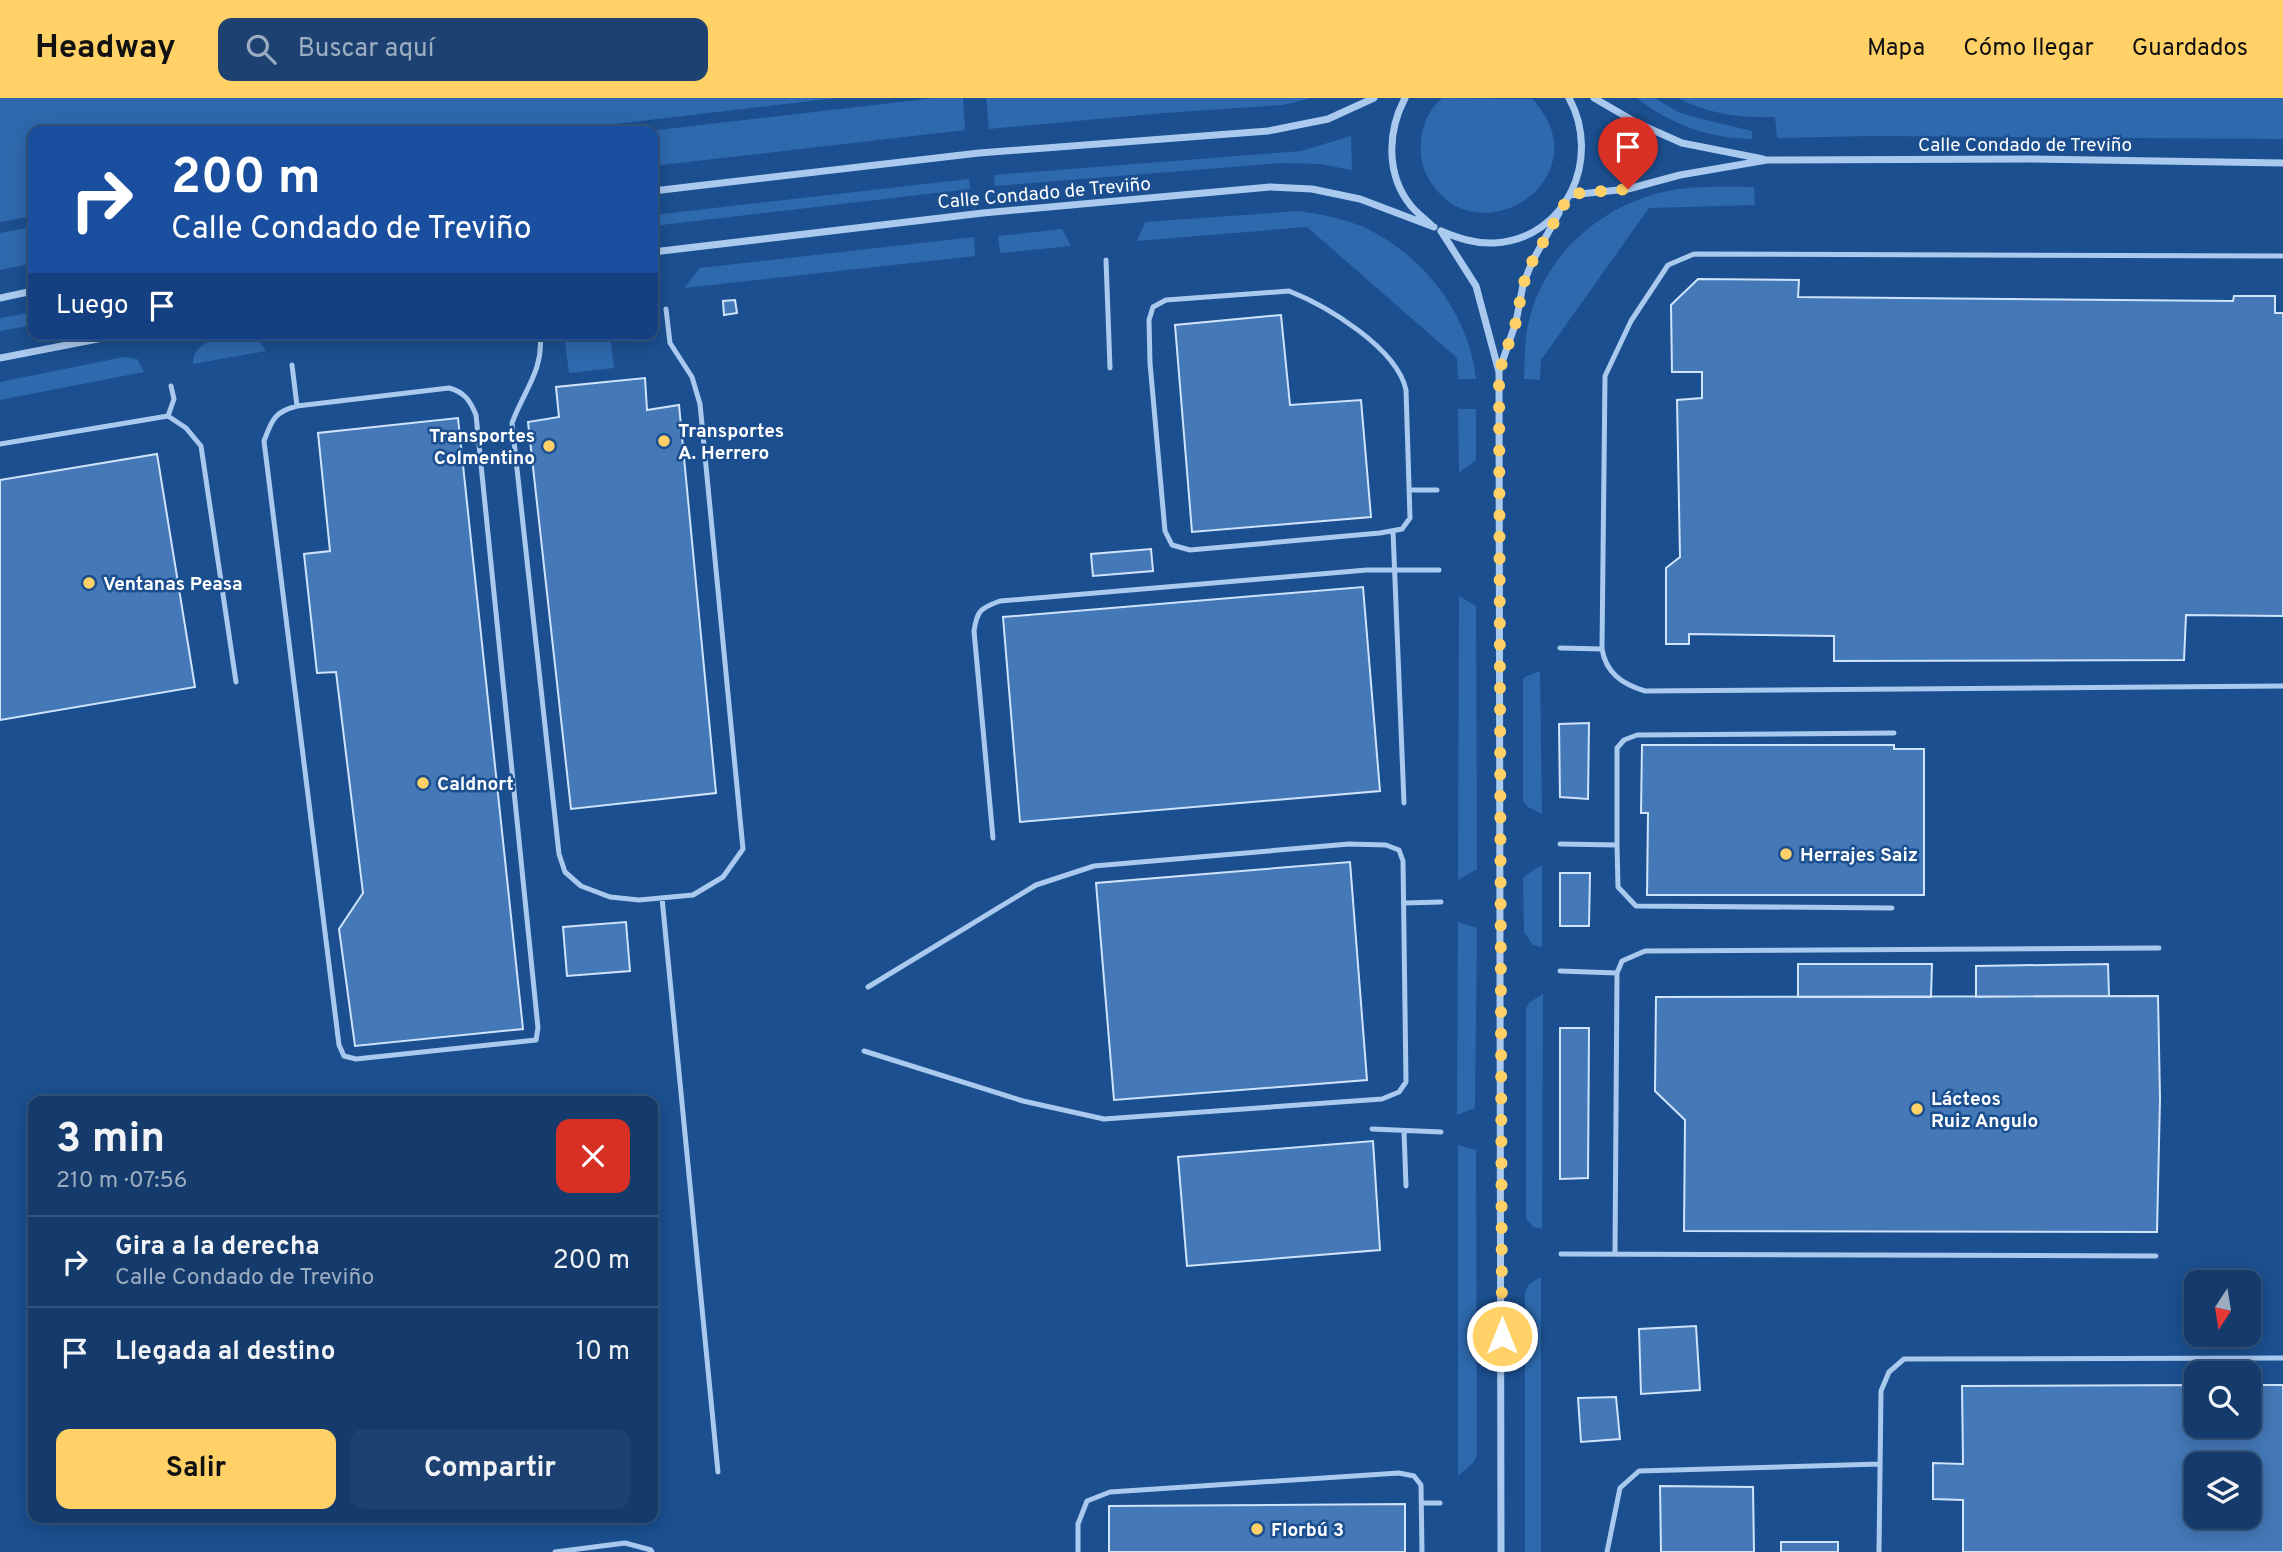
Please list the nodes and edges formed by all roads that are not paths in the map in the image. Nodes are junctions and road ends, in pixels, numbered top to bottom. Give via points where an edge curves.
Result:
1 (1374, 98) edge
2 (1405, 98) edge
3 (1569, 98) edge
4 (1594, 98) edge
5 (1767, 160) junction
6 (2283, 163) edge
7 (658, 190) edge
8 (1570, 194) junction
9 (1566, 202) junction
10 (1438, 229) junction
11 (658, 251) edge
12 (2283, 256) edge
13 (1106, 260) dead end
14 (28, 292) edge
15 (0, 298) edge
16 (666, 309) dead end
17 (92, 340) edge
18 (541, 340) edge
19 (0, 358) edge
20 (292, 365) dead end
21 (1110, 368) dead end
22 (1499, 372) junction
23 (171, 386) dead end
24 (297, 406) junction
25 (169, 416) junction
26 (0, 444) edge
27 (1409, 490) junction
28 (1437, 490) dead end
29 (1394, 531) junction
30 (1395, 570) junction
31 (1439, 570) dead end
32 (1560, 648) dead end
33 (1602, 649) junction
34 (236, 682) dead end
35 (2283, 686) edge
36 (1894, 733) dead end
37 (1404, 803) dead end
38 (993, 838) dead end
39 (1560, 844) dead end
40 (1617, 845) junction
41 (662, 898) junction
42 (1441, 902) dead end
43 (1404, 903) junction
44 (1892, 908) dead end
45 (2159, 948) dead end
46 (1560, 971) dead end
47 (1617, 973) junction
48 (868, 987) dead end
49 (864, 1051) dead end
50 (1372, 1129) dead end
51 (1404, 1131) junction
52 (1441, 1132) dead end
53 (1406, 1186) dead end
54 (1615, 1253) junction
55 (1561, 1254) dead end
56 (2156, 1256) dead end
57 (2283, 1358) edge
58 (1880, 1464) junction
59 (718, 1472) dead end
60 (1422, 1503) junction
61 (1440, 1503) dead end
62 (555, 1552) edge
63 (652, 1552) edge
64 (1078, 1552) edge
65 (1422, 1552) edge
66 (1501, 1552) edge
67 (1607, 1552) edge
68 (1879, 1552) edge

1 - 7 street via 1328,119 1268,131 979,153
2 - 10 street via 1390,147 1396,178 1411,206
3 - 8 street via 1583,140 1581,169
4 - 5 street, Calle Condado de Treviño via 1682,143
5 - 6 street, Calle Condado de Treviño
5 - 8 street, Calle Condado de Treviño via 1628,189
8 - 9 street
9 - 10 street, Calle Condado de Treviño via 1546,222 1522,236 1495,243 1467,241
9 - 22 street via 1532,262
10 - 11 street, Calle Condado de Treviño via 1360,199 1312,189 1270,187 983,213
10 - 22 street via 1476,286
12 - 33 lane via 1693,254 1668,265 1631,321 1605,376
13 - 21 lane
14 - 15 street
16 - 41 lane via 670,343 692,377 700,404 743,849 723,877 693,895
17 - 19 street
18 - 41 lane via 538,370 512,422 559,854 565,872 580,886 610,897
20 - 24 lane
22 - 66 street
23 - 25 lane via 174,399
24 - 24 lane via 449,388 460,391 476,415 536,1040 356,1059 344,1056 339,1045 264,441 272,418
25 - 26 lane
25 - 34 lane via 201,446
27 - 28 lane
27 - 29 lane via 1410,518
27 - 29 lane via 1404,378 1393,361 1359,331 1289,291 1166,300 1153,307 1150,363 1165,531 1172,545 1190,551
29 - 30 lane
30 - 31 lane
30 - 37 lane
30 - 38 lane via 1000,601 982,608 974,631
32 - 33 lane
33 - 35 lane via 1611,672 1644,691
36 - 40 lane via 1637,735 1624,740 1617,748
39 - 40 lane
40 - 44 lane via 1618,887 1636,906
41 - 59 lane
42 - 43 lane
43 - 48 lane via 1403,861 1399,850 1386,845 1349,844 1094,866 1036,886
43 - 49 lane via 1406,1082 1399,1092 1382,1098 1104,1119 1023,1101
45 - 47 lane via 1645,951 1622,961
46 - 47 lane
47 - 54 lane
50 - 51 lane
51 - 52 lane
51 - 53 lane
54 - 55 lane
54 - 56 lane
57 - 58 lane via 1904,1359 1889,1372 1881,1391
58 - 67 lane via 1639,1471 1620,1488
58 - 68 lane
60 - 61 lane
60 - 64 lane via 1421,1485 1414,1476 1399,1473 1110,1492 1087,1501 1078,1524
60 - 65 lane
62 - 63 lane via 625,1543

